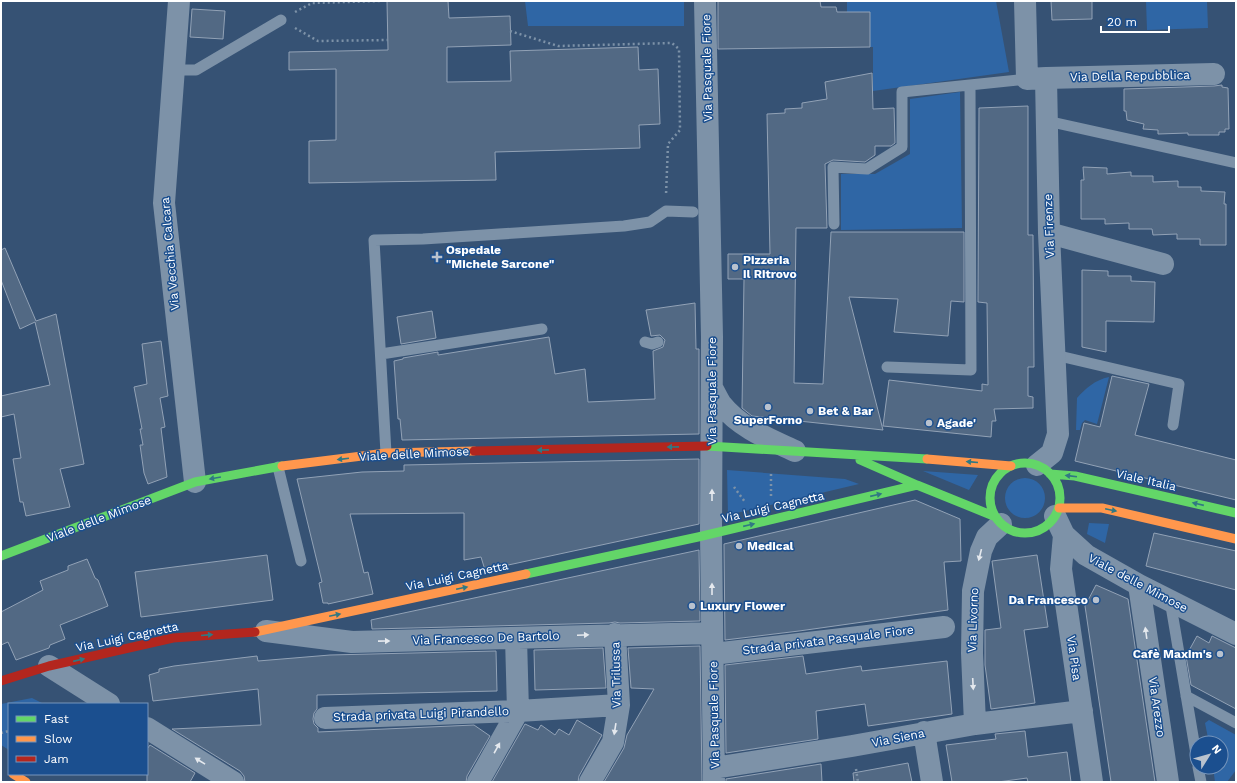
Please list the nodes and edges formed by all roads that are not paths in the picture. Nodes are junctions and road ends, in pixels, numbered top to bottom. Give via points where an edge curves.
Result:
1 (179, 1) edge
2 (705, 1) edge
3 (1025, 1) edge
4 (281, 20) road end
5 (173, 70) junction
6 (1214, 74) dead end
7 (1036, 78) junction
8 (970, 85) junction
9 (1047, 121) junction
10 (1236, 163) edge
11 (693, 212) dead end
12 (834, 224) dead end
13 (1049, 234) junction
14 (1163, 264) dead end
15 (542, 329) dead end
16 (645, 342) dead end
17 (658, 342) dead end
18 (381, 354) junction
19 (1055, 355) junction
20 (887, 367) dead end
21 (712, 388) junction
22 (1173, 425) dead end
23 (712, 446) junction
24 (795, 451) junction
25 (386, 453) junction
26 (848, 455) junction
27 (1011, 466) junction
28 (278, 467) junction
29 (1044, 469) junction
30 (195, 482) junction
31 (917, 486) junction
32 (1236, 513) edge
33 (1059, 519) junction
34 (998, 520) junction
35 (712, 534) junction
36 (1236, 539) edge
37 (1, 556) edge
38 (301, 561) dead end
39 (1139, 585) junction
40 (1170, 600) junction
41 (944, 627) dead end
42 (261, 631) junction
43 (712, 633) junction
44 (615, 634) junction
45 (1236, 634) edge
46 (516, 638) junction
47 (713, 654) junction
48 (49, 666) junction
49 (1, 681) edge
50 (1186, 696) junction
51 (107, 703) edge
52 (619, 705) junction
53 (518, 710) junction
54 (1082, 711) junction
55 (325, 718) dead end
56 (1236, 723) edge
57 (975, 724) junction
58 (148, 729) edge
59 (924, 732) junction
60 (1193, 735) edge
61 (15, 775) edge
62 (714, 775) edge
63 (26, 782) edge
64 (233, 782) edge
65 (478, 782) edge
66 (590, 782) edge
67 (932, 782) edge
68 (1092, 782) edge
69 (1168, 782) edge

1 - 5 street, Via Vecchia Calcara
2 - 21 street, Via Pasquale Fiore
3 - 7 street, Via Firenze
4 - 5 lane via 196,70
5 - 30 street, Via Vecchia Calcara via 164,203
6 - 7 street, Via Della Repubblica
7 - 8 lane
7 - 9 street, Via Firenze
8 - 12 lane via 902,92 902,147 867,169 833,167
8 - 20 lane via 971,370
9 - 10 lane
9 - 13 street, Via Firenze
11 - 18 lane via 666,211 650,222 624,226 374,240
13 - 14 street
13 - 19 street, Via Firenze
15 - 18 lane
16 - 17 lane
18 - 25 lane
19 - 22 lane via 1180,384
19 - 29 street, Via Firenze via 1058,434
21 - 23 street, Via Pasquale Fiore
21 - 24 street, Viale delle Mimose via 732,416 752,430
23 - 24 main road, Viale delle Mimose
23 -> 25 main road, Viale delle Mimose
35 -> 23 street, Via Pasquale Fiore
24 - 26 main road, Viale delle Mimose
25 -> 28 main road, Viale delle Mimose
27 -> 26 main road, Viale delle Mimose
26 - 31 main road, Viale delle Mimose
27 - 29 main road via 1029,463
27 - 34 main road via 999,475 991,488 992,509
28 -> 30 main road, Viale delle Mimose
28 - 38 lane
32 -> 29 main road, Viale Italia
29 - 33 main road via 1057,484 1060,496
30 - 37 main road, Viale delle Mimose
31 - 34 main road, Viale delle Mimose
35 -> 31 main road, Via Luigi Cagnetta
33 - 34 main road via 1041,529 1020,533
33 -> 36 main road via 1102,508
33 - 39 street, Viale delle Mimose via 1086,555
33 - 54 street, Via Pisa via 1061,569
34 -> 57 street, Via Livorno via 980,551 972,590
42 -> 35 main road, Via Luigi Cagnetta
43 -> 35 street, Via Pasquale Fiore
39 - 40 street, Viale delle Mimose
69 -> 39 street, Via Arezzo
40 - 45 street, Viale delle Mimose
40 - 50 lane
41 - 47 street, Strada privata Pasquale Fiore
42 -> 46 street, Via Francesco De Bartolo via 352,642
48 -> 42 main road, Via Luigi Cagnetta via 173,638
43 - 44 street, Via Francesco De Bartolo
43 - 47 street, Via Pasquale Fiore
46 -> 44 street, Via Francesco De Bartolo
44 - 52 street, Via Trilussa
46 - 53 street
47 - 62 street, Via Pasquale Fiore
48 - 49 main road, Via Luigi Cagnetta
48 - 51 street
50 - 56 lane
50 - 60 lane
52 - 53 street, Strada privata Luigi Pirandello
52 -> 66 street, Via Trilussa via 613,742
53 - 55 street, Strada privata Luigi Pirandello
65 -> 53 street
54 - 57 street, Via Siena
54 - 68 street, Via Pisa
57 - 59 street, Via Siena
64 -> 58 street
59 - 62 street, Via Siena
59 - 67 street
61 - 63 main road

